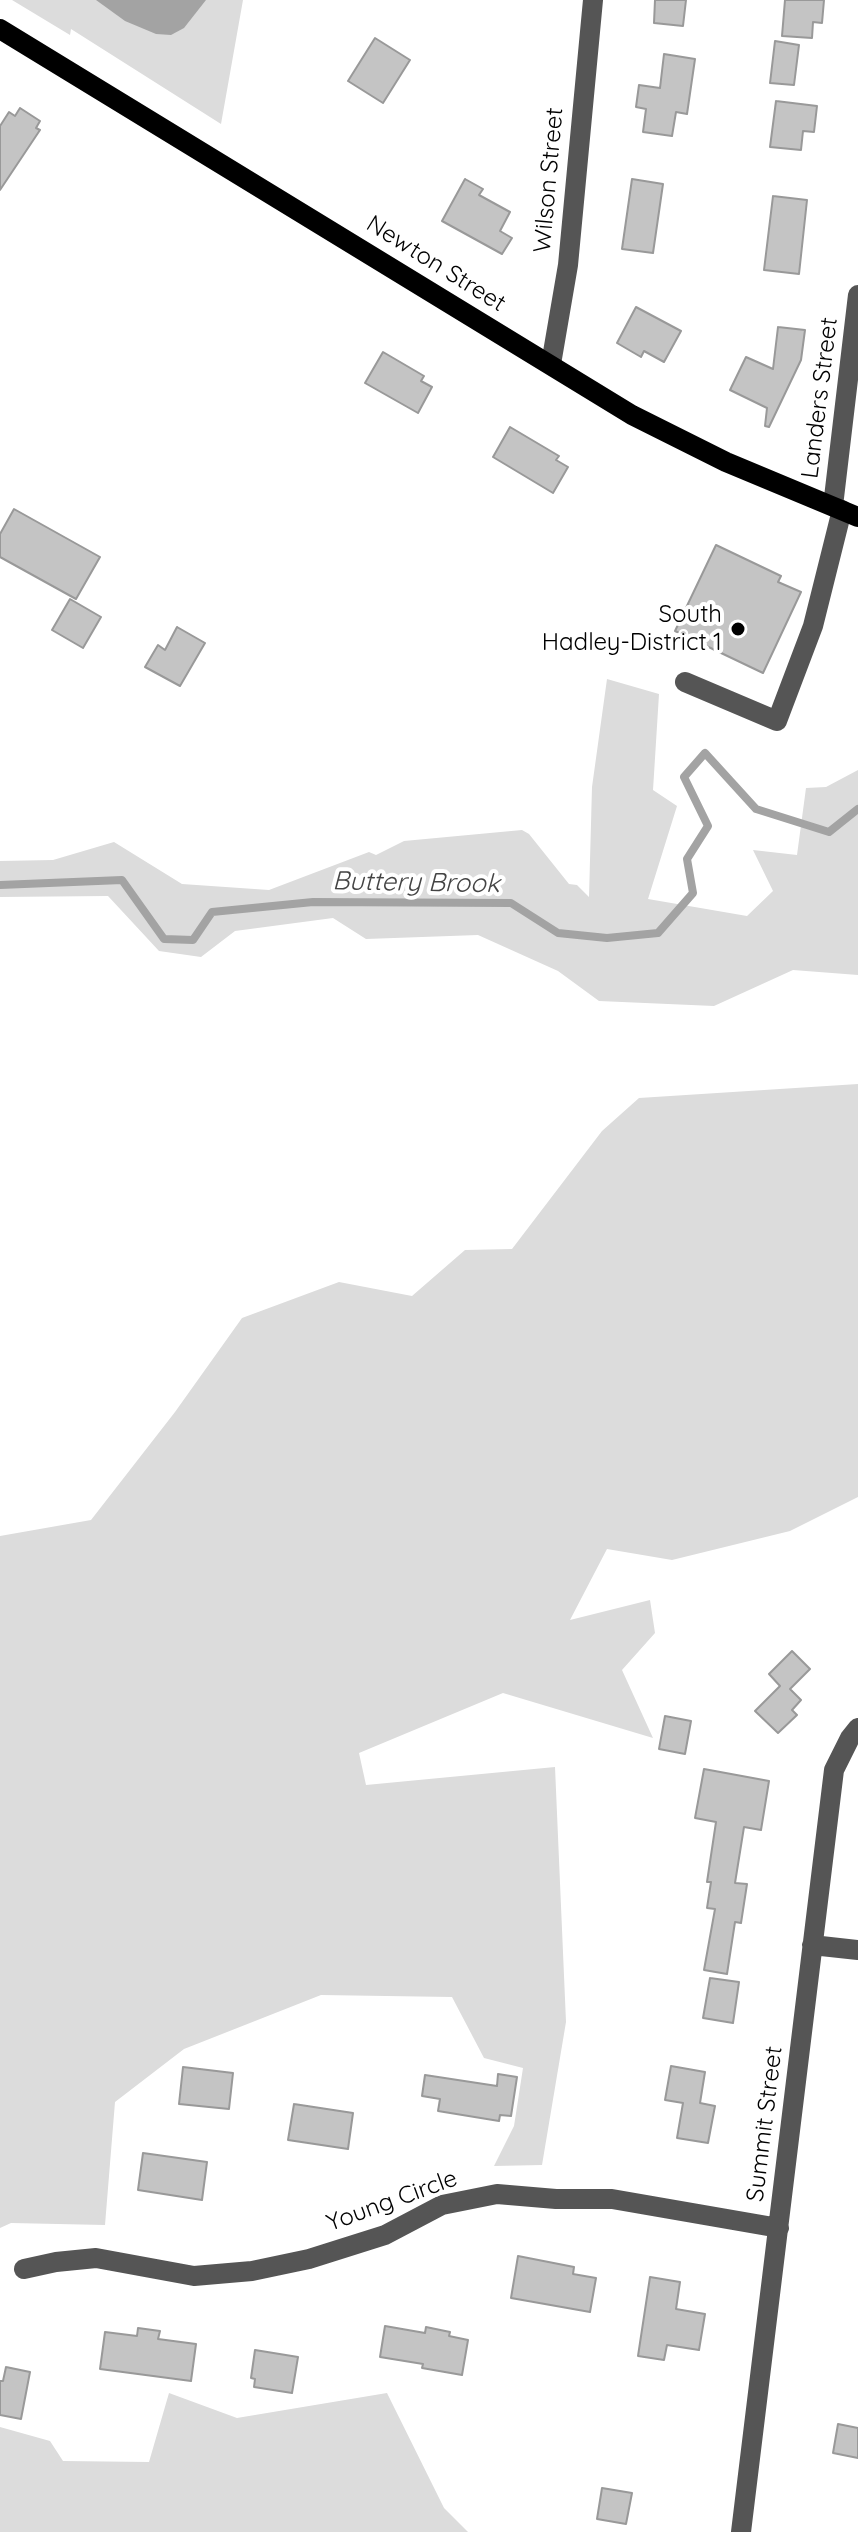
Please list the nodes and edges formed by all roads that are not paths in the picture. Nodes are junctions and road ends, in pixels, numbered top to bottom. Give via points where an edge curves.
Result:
1 (593, 0) edge
2 (0, 29) edge
3 (858, 295) edge
4 (551, 364) junction
5 (844, 511) edge
6 (685, 682) dead end
7 (858, 1728) edge
8 (812, 1945) junction
9 (858, 1950) edge
10 (779, 2228) junction
11 (24, 2269) dead end
12 (741, 2532) edge

1 - 4 street, Wilson Street via 568,265
2 - 4 main road, Newton Street
3 - 5 street, Landers Street
4 - 5 main road, Newton Street via 674,438
5 - 6 street, Landers Street via 813,626 777,721
7 - 8 street, Summit Street via 834,1770
8 - 9 street
8 - 10 street, Summit Street
10 - 11 street, Young Circle via 612,2199 497,2194 442,2205 385,2235 252,2271 194,2276 96,2258
10 - 12 street, Summit Street

